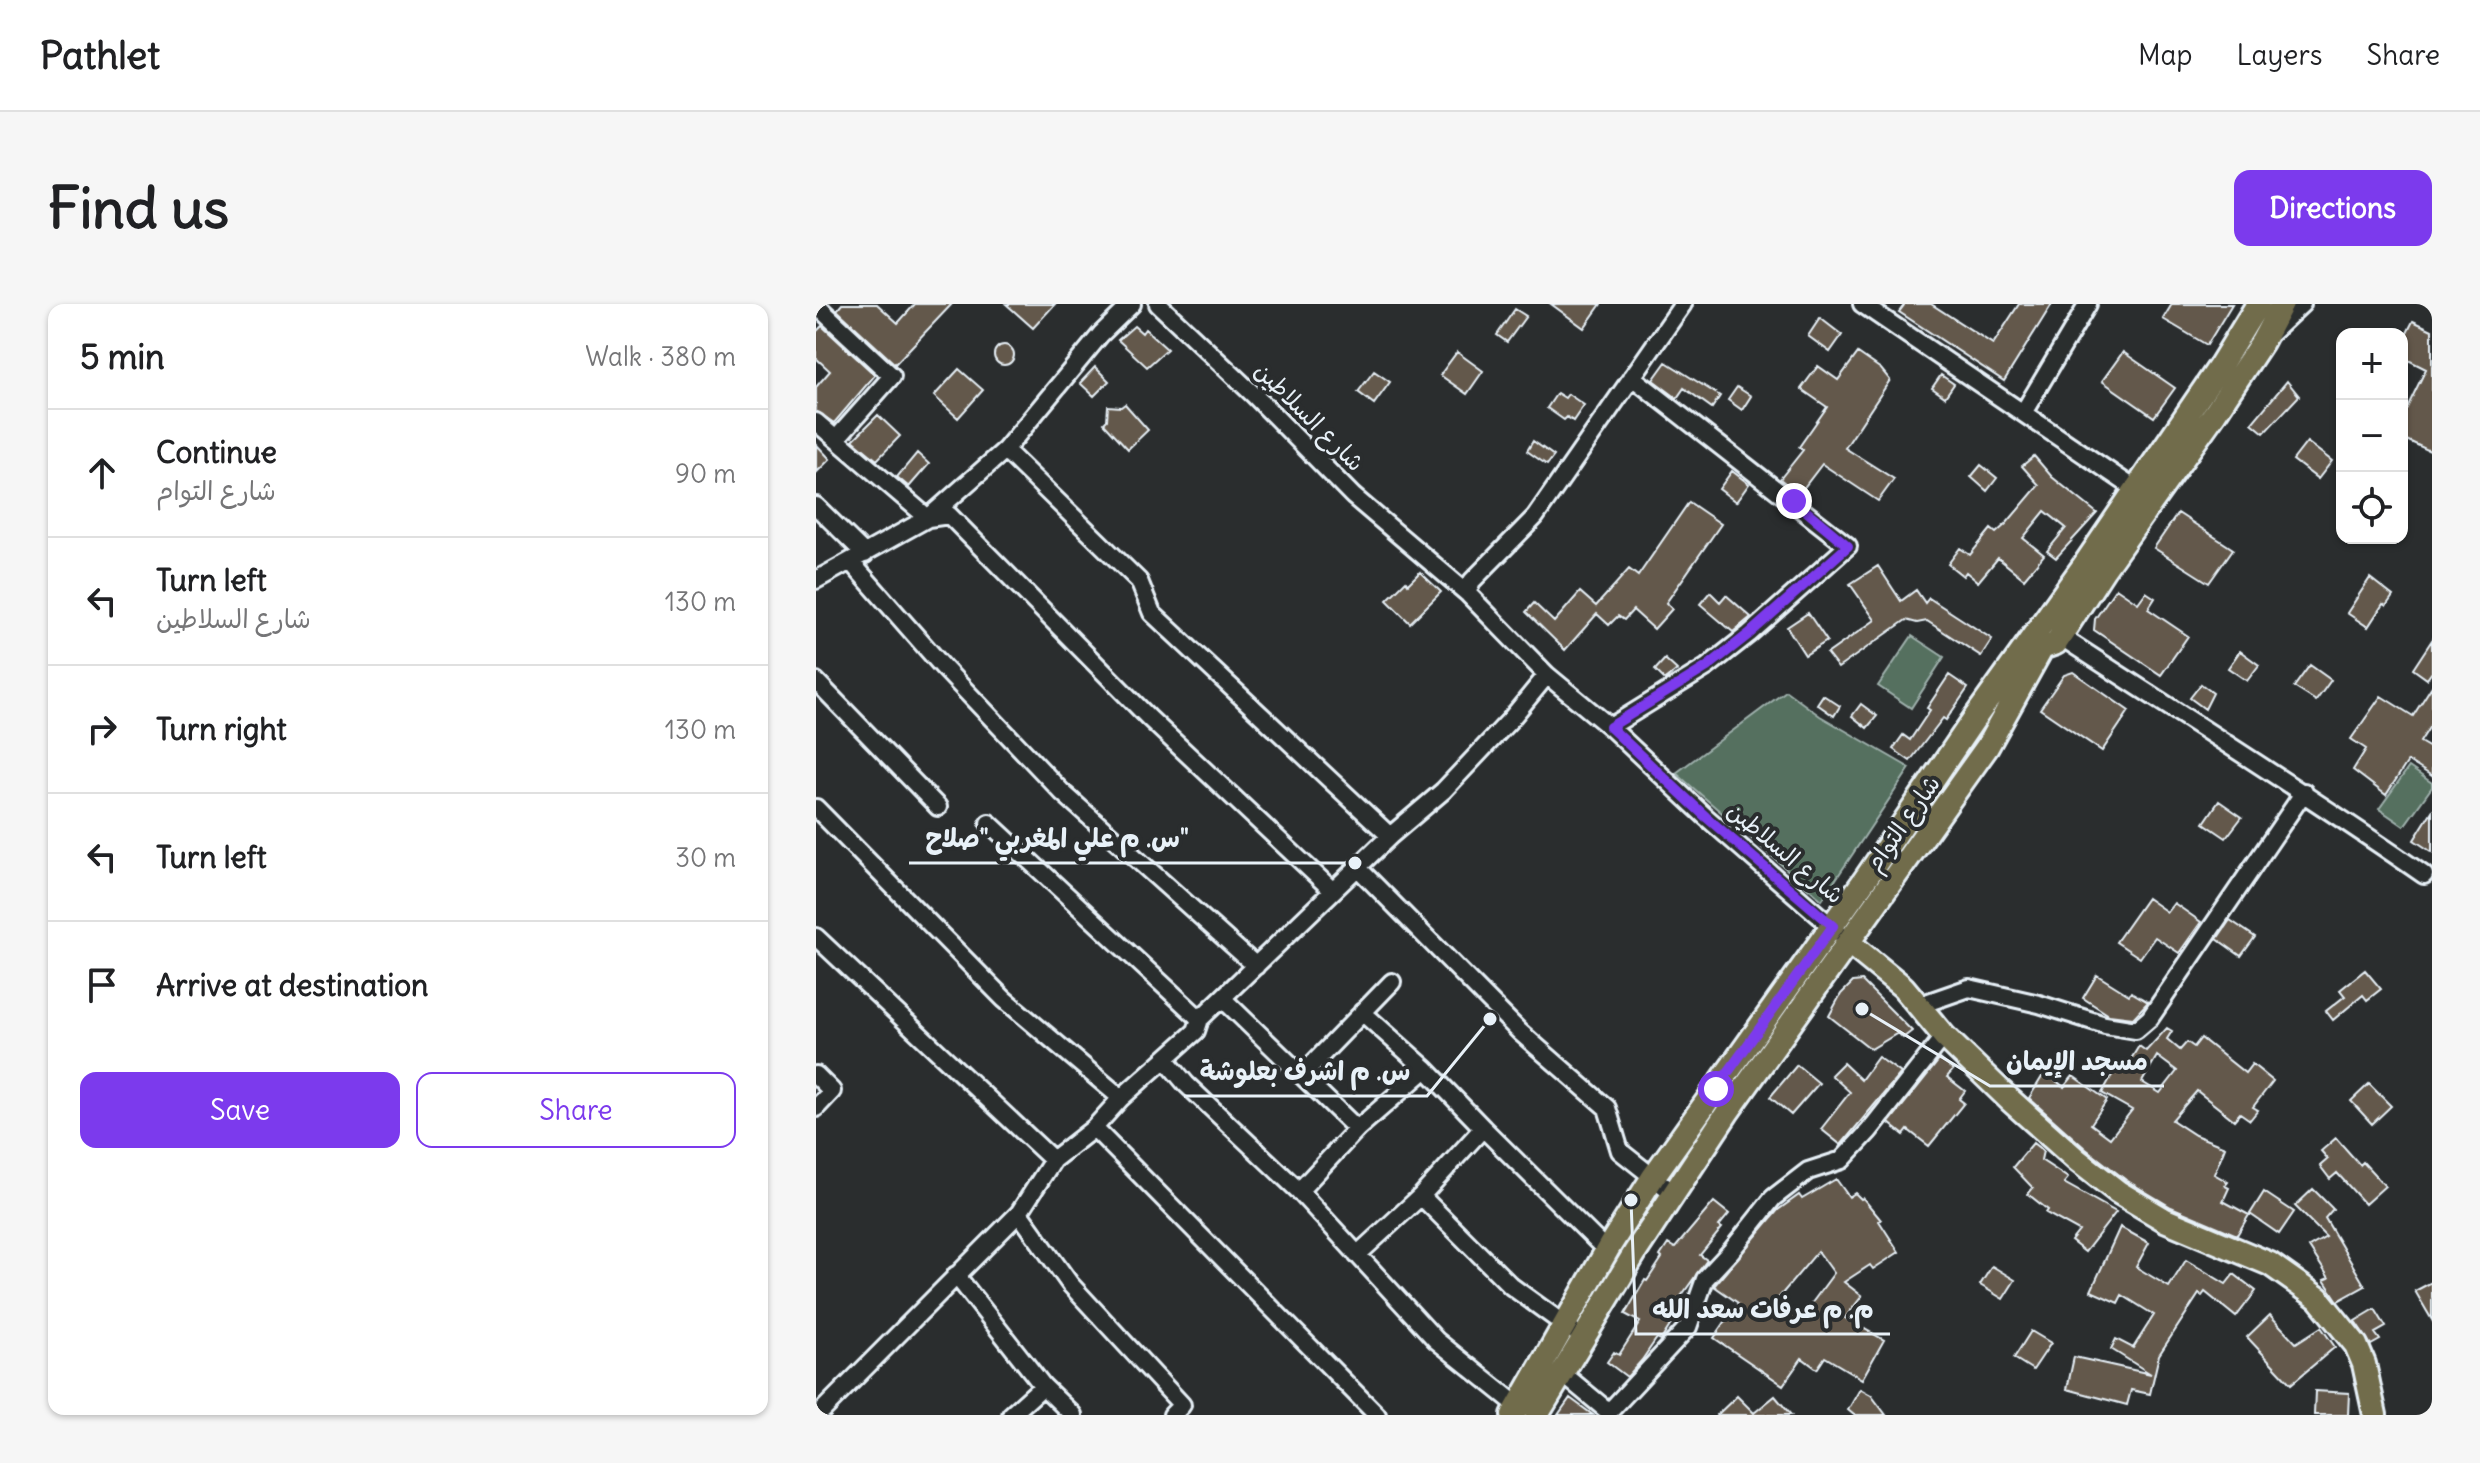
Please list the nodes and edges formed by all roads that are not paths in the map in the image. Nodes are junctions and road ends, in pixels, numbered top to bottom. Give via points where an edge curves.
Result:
1 (1132, 304) edge
2 (1158, 304) edge
3 (1683, 304) edge
4 (1862, 304) edge
5 (2088, 304) edge
6 (2258, 304) edge
7 (2282, 304) edge
8 (2302, 304) edge
9 (816, 305) edge
10 (2262, 342) junction
11 (1632, 377) junction
12 (2023, 413) junction
13 (816, 422) edge
14 (836, 439) junction
15 (1005, 450) junction
16 (2144, 495) junction
17 (816, 506) edge
18 (928, 518) junction
19 (858, 558) junction
20 (816, 580) edge
21 (1467, 593) junction
22 (2060, 636) junction
23 (1547, 675) junction
24 (816, 681) edge
25 (1610, 727) junction
26 (2304, 792) junction
27 (938, 807) dead end
28 (816, 808) edge
29 (989, 823) dead end
30 (1390, 836) junction
31 (1358, 868) junction
32 (2424, 875) dead end
33 (1333, 891) junction
34 (1833, 926) junction
35 (816, 937) edge
36 (1849, 943) junction
37 (1256, 966) junction
38 (1392, 982) dead end
39 (1222, 998) junction
40 (1920, 1005) junction
41 (1362, 1012) junction
42 (1200, 1019) junction
43 (1944, 1036) junction
44 (1165, 1059) junction
45 (1426, 1069) junction
46 (816, 1075) edge
47 (1302, 1075) junction
48 (1121, 1098) junction
49 (816, 1108) edge
50 (1094, 1128) junction
51 (1483, 1128) junction
52 (1357, 1129) junction
53 (1053, 1160) junction
54 (1653, 1177) junction
55 (1299, 1191) junction
56 (1673, 1193) junction
57 (1421, 1196) junction
58 (1019, 1213) junction
59 (1607, 1251) junction
60 (1357, 1255) junction
61 (956, 1275) junction
62 (1573, 1331) junction
63 (1562, 1373) junction
64 (1043, 1386) junction
65 (1522, 1412) edge
66 (818, 1415) edge
67 (1011, 1415) edge
68 (1073, 1415) edge
69 (1172, 1415) edge
70 (1377, 1415) edge
71 (2375, 1415) edge

1 - 15 street
2 - 21 street, شارع السلاطين via 1353,496
3 - 11 street
4 - 12 street
5 - 12 street
6 - 16 main road, شارع التوام
7 - 10 main road, شارع التوام
8 - 10 street
9 - 14 street via 892,376
10 - 16 main road, شارع التوام
11 - 21 street via 1535,517 1472,581
11 - 25 street via 1848,546 1707,667
12 - 16 street
13 - 14 street
14 - 18 street
15 - 18 street
15 - 30 street via 1139,581 1152,613
16 - 22 main road, شارع التوام
16 - 34 main road, شارع التوام
17 - 19 street
18 - 19 street
18 - 33 street via 949,515 1149,718
19 - 20 street
19 - 37 street via 943,667 1062,792
21 - 23 street, شارع السلاطين
22 - 26 street
22 - 36 main road, شارع التوام via 2042,648 1987,747
23 - 25 street, شارع السلاطين
23 - 30 street via 1443,791
24 - 27 street
25 - 34 street, شارع السلاطين
26 - 32 street
26 - 40 street via 2150,1018 2136,1030 1969,988
28 - 48 street via 1004,999
29 - 42 street
30 - 31 street
31 - 33 street
31 - 54 street via 1520,1032 1607,1108 1620,1151
33 - 37 street
34 - 36 street, شارع السلاطين
34 - 54 main road, شارع التوام
35 - 53 street
36 - 40 main road, شارع السلاطين
36 - 56 main road, شارع التوام
37 - 39 street
38 - 41 street
39 - 42 street
39 - 47 street
40 - 43 main road, شارع السلاطين
41 - 45 street
41 - 47 street
42 - 44 street via 1196,1031
43 - 63 street via 1842,1160 1808,1171 1773,1198 1705,1279 1688,1327 1609,1412
43 - 71 main road, شارع السلاطين via 2067,1152 2118,1192 2165,1220 2270,1264 2318,1298 2356,1345
44 - 48 street
44 - 55 street
45 - 51 street
45 - 52 street
46 - 49 street via 832,1091
47 - 52 street
48 - 50 street
50 - 53 street
50 - 70 street
51 - 57 street
51 - 59 street
52 - 55 street
53 - 58 street
54 - 56 street
54 - 59 main road, شارع التوام
55 - 60 street
56 - 62 main road, شارع التوام
57 - 60 street
57 - 62 street via 1511,1286
58 - 61 street
58 - 69 street via 1070,1284 1182,1405
59 - 62 main road, شارع التوام
60 - 65 street via 1436,1340
61 - 64 street
61 - 66 street
62 - 63 main road, شارع التوام
62 - 65 main road, شارع التوام
63 - 65 main road, شارع التوام
64 - 67 street
64 - 68 street

